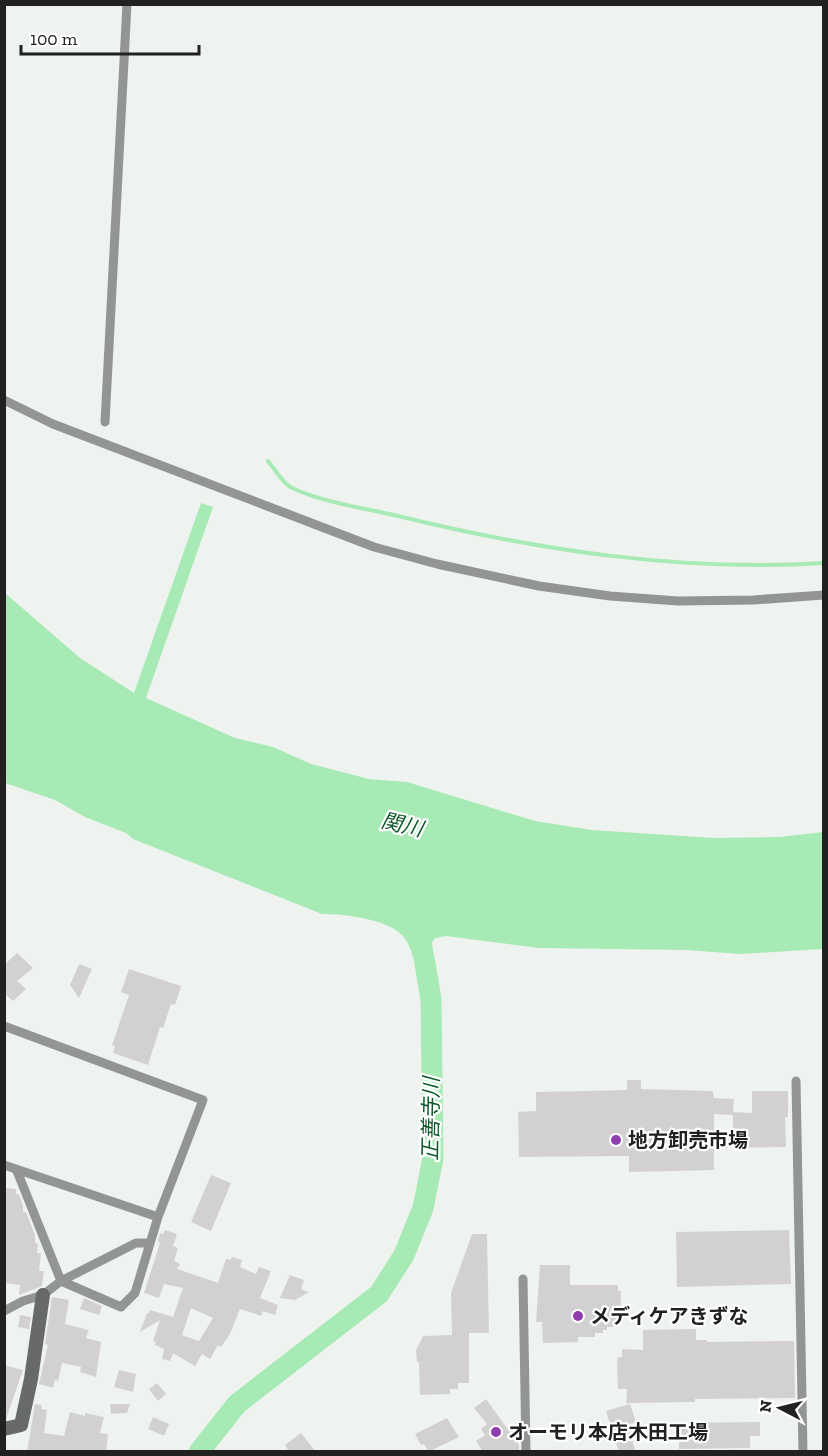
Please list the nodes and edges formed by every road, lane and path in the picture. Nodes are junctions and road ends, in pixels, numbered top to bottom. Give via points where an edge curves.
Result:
1 (127, 4) edge
2 (4, 400) edge
3 (105, 422) dead end
4 (824, 595) edge
5 (4, 1026) edge
6 (796, 1081) dead end
7 (4, 1165) edge
8 (18, 1171) junction
9 (158, 1217) junction
10 (149, 1243) junction
11 (523, 1279) dead end
12 (61, 1281) junction
13 (43, 1295) junction
14 (4, 1311) edge
15 (4, 1430) edge
16 (526, 1452) edge
17 (803, 1452) edge

1 - 3 street
2 - 4 street via 53,424 363,543 437,564 539,586 610,596 678,601
5 - 9 street via 203,1100
6 - 17 street
7 - 8 street
8 - 9 street
8 - 12 street
9 - 10 street
10 - 12 street via 136,1243
10 - 12 street via 135,1293 122,1307
11 - 16 street
12 - 13 street
13 - 14 street
13 - 15 street via 21,1425

